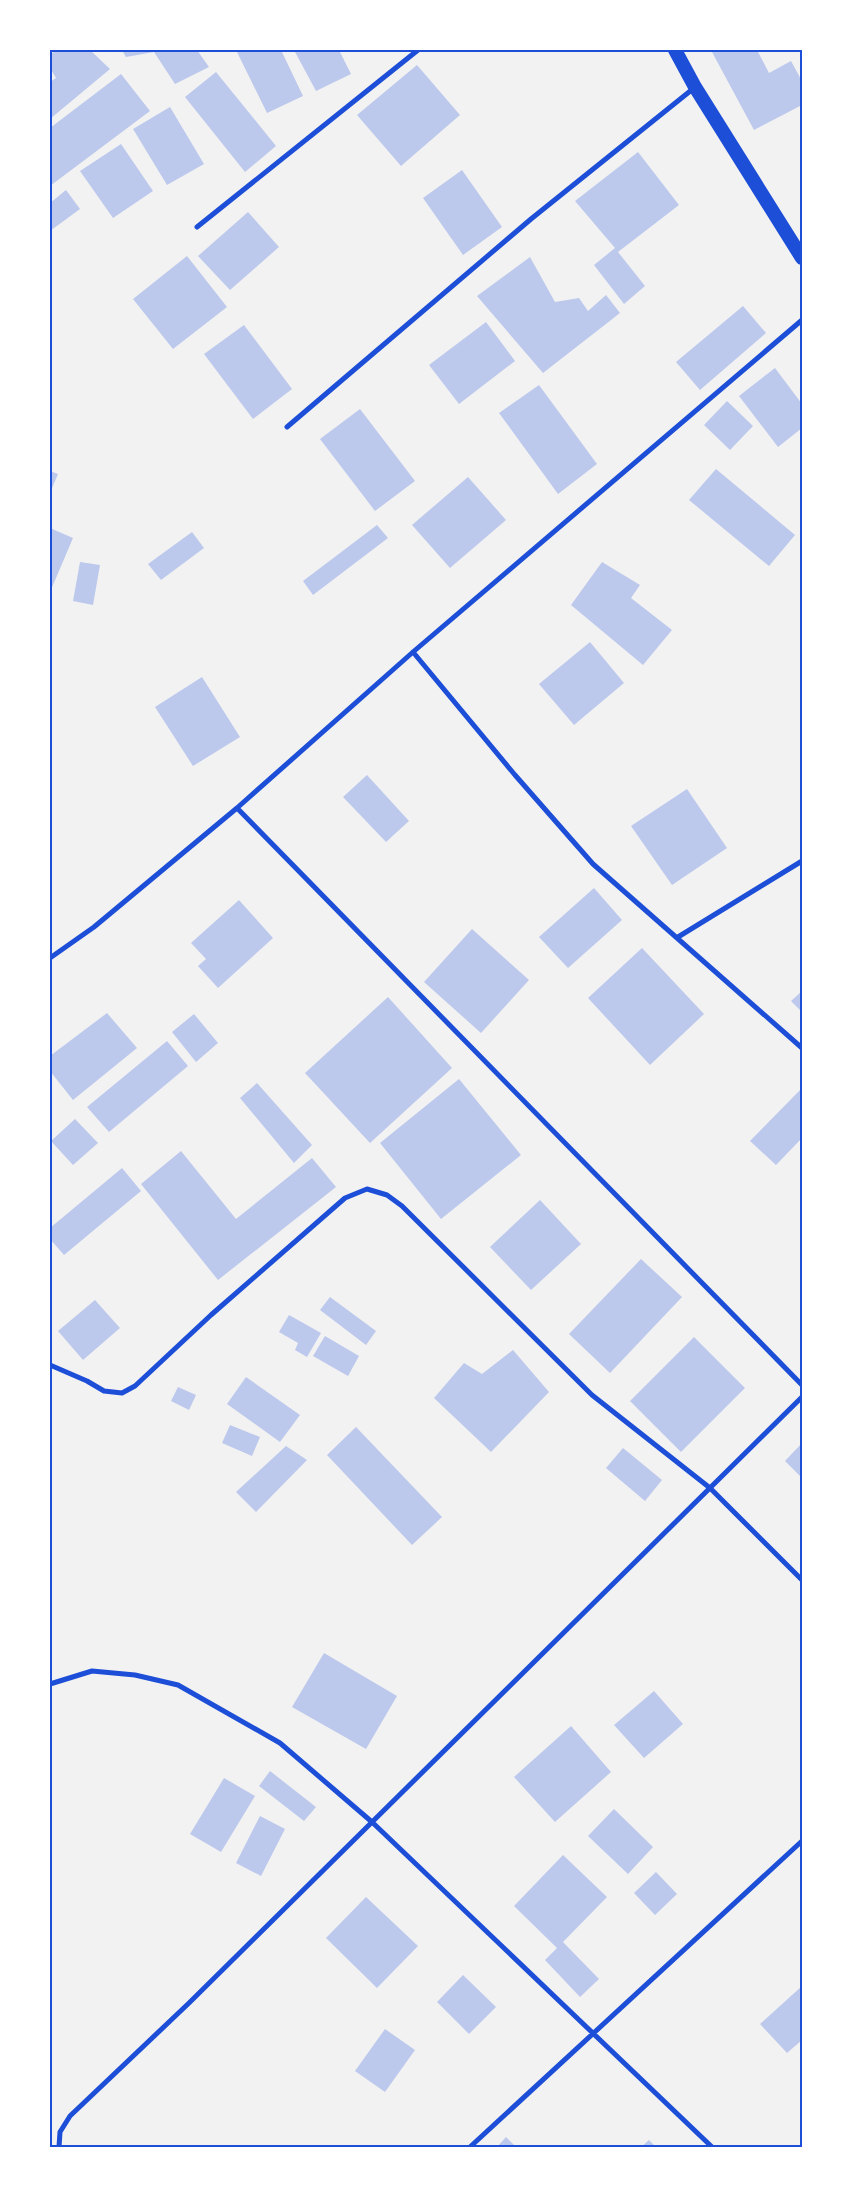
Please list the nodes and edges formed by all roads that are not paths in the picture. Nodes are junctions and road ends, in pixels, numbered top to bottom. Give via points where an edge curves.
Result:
1 (418, 50) edge
2 (676, 50) edge
3 (695, 87) junction
4 (197, 227) dead end
5 (802, 258) edge
6 (802, 320) edge
7 (287, 427) dead end
8 (413, 652) junction
9 (237, 808) junction
10 (802, 861) edge
11 (678, 937) junction
12 (50, 958) edge
13 (802, 1048) edge
14 (50, 1365) edge
15 (802, 1385) edge
16 (802, 1397) edge
17 (710, 1488) junction
18 (802, 1580) edge
19 (50, 1684) edge
20 (372, 1822) junction
21 (802, 1841) edge
22 (594, 2033) junction
23 (59, 2147) edge
24 (470, 2147) edge
25 (712, 2147) edge

1 - 4 street
2 - 3 highway
3 - 5 highway
3 - 7 street via 531,219
6 - 8 street
8 - 9 street
8 - 11 street via 593,864
9 - 12 street via 94,927
9 - 15 street
10 - 11 street
11 - 13 street
14 - 17 street via 104,1391 122,1392 135,1386 345,1198 367,1189 387,1195 402,1206 592,1395
16 - 17 street
17 - 18 street
17 - 20 street
19 - 20 street via 92,1670 178,1685 280,1743
20 - 22 street
20 - 23 street via 70,2116 60,2132
21 - 22 street
22 - 24 street
22 - 25 street

